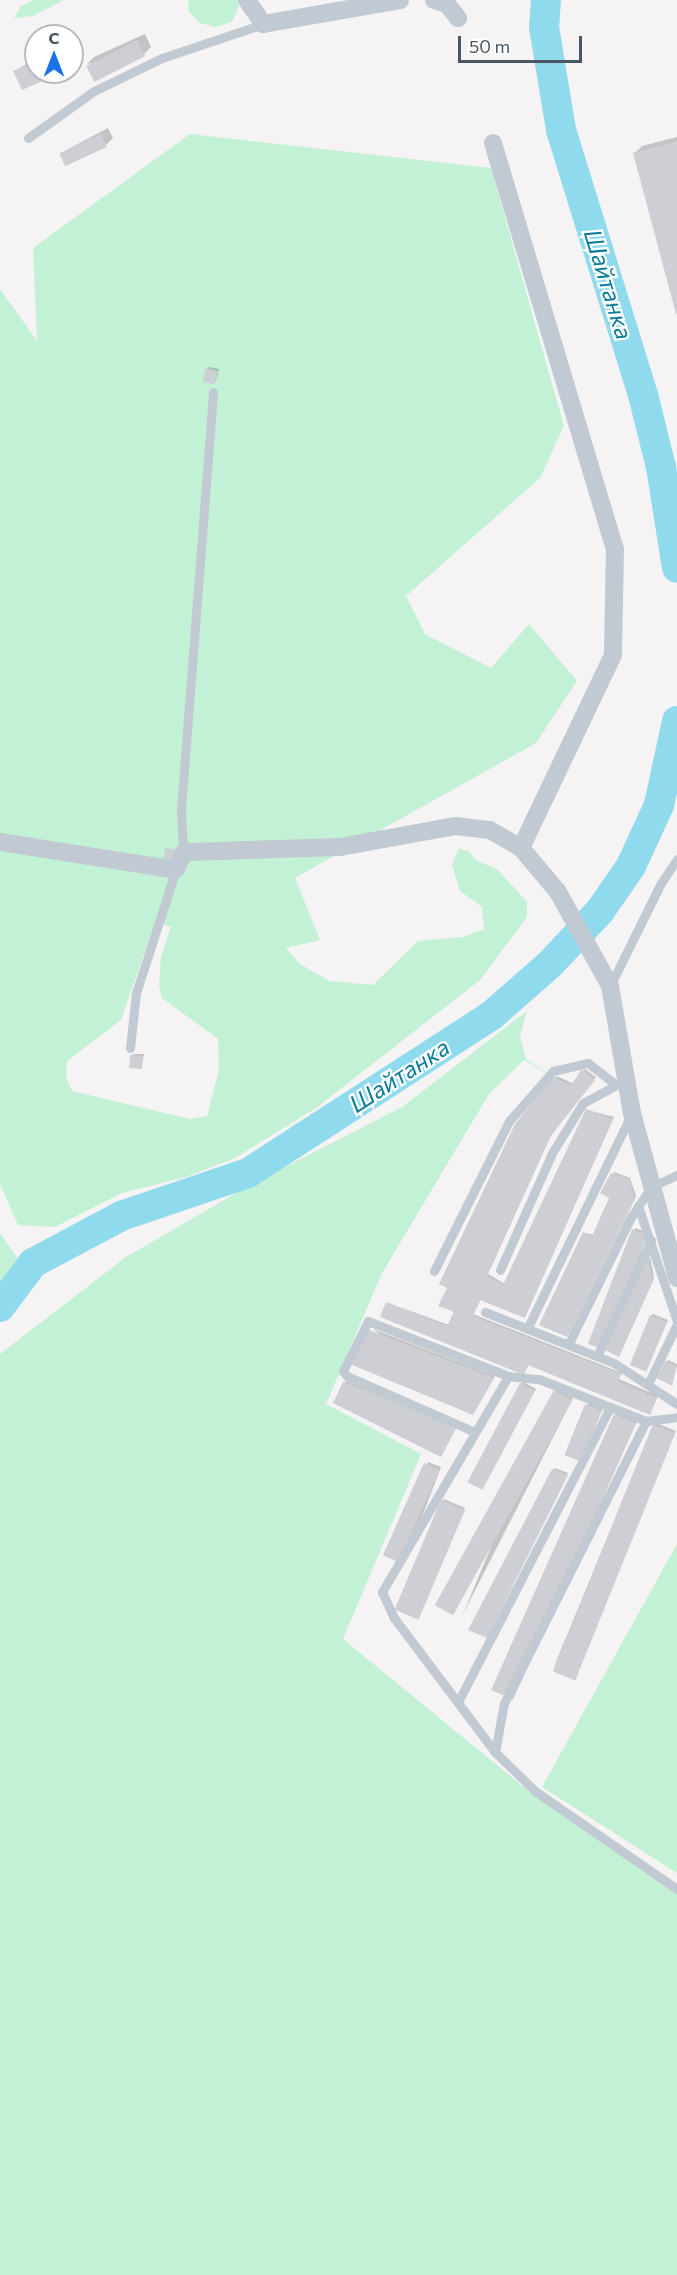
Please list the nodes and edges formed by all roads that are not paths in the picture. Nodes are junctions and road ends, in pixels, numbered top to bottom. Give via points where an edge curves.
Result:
1 (247, 0) edge
2 (400, 0) edge
3 (434, 0) edge
4 (458, 18) dead end
5 (263, 24) junction
6 (28, 138) dead end
7 (493, 143) dead end
8 (213, 392) dead end
9 (0, 842) edge
10 (521, 848) junction
11 (677, 859) edge
12 (180, 862) junction
13 (610, 987) junction
14 (130, 1048) dead end
15 (622, 1082) junction
16 (632, 1113) junction
17 (677, 1175) edge
18 (651, 1187) junction
19 (638, 1206) junction
20 (651, 1240) junction
21 (500, 1270) dead end
22 (434, 1271) dead end
23 (677, 1278) edge
24 (485, 1312) dead end
25 (677, 1323) edge
26 (527, 1329) junction
27 (568, 1345) junction
28 (597, 1356) junction
29 (508, 1376) junction
30 (648, 1384) junction
31 (677, 1404) edge
32 (610, 1407) junction
33 (677, 1417) edge
34 (646, 1421) junction
35 (475, 1432) junction
36 (459, 1700) junction
37 (495, 1752) junction
38 (677, 1889) edge

1 - 5 street
2 - 5 street
3 - 4 street via 447,4
5 - 6 lane via 152,62 94,91
7 - 10 street via 615,549 613,655
8 - 12 lane
9 - 12 street
10 - 12 street via 490,830 456,826 340,847
10 - 13 street via 558,892
11 - 13 lane via 661,883
12 - 14 lane via 136,993
13 - 15 street
15 - 16 street
15 - 21 lane via 583,1103 552,1153
15 - 22 lane via 588,1063 553,1071 509,1121
16 - 18 street
16 - 26 lane
17 - 18 lane
18 - 19 lane
18 - 23 street
19 - 20 lane
19 - 27 lane
20 - 25 lane
20 - 28 lane
24 - 26 lane
25 - 30 lane
26 - 27 lane
27 - 28 lane
28 - 30 lane
29 - 32 lane via 539,1379
29 - 35 lane
29 - 35 lane via 368,1321 362,1328 342,1371 347,1376
30 - 31 lane
32 - 34 lane
32 - 36 lane
33 - 34 lane
34 - 37 lane via 504,1703
35 - 36 lane via 382,1592 394,1618
36 - 37 lane
37 - 38 lane via 535,1791

